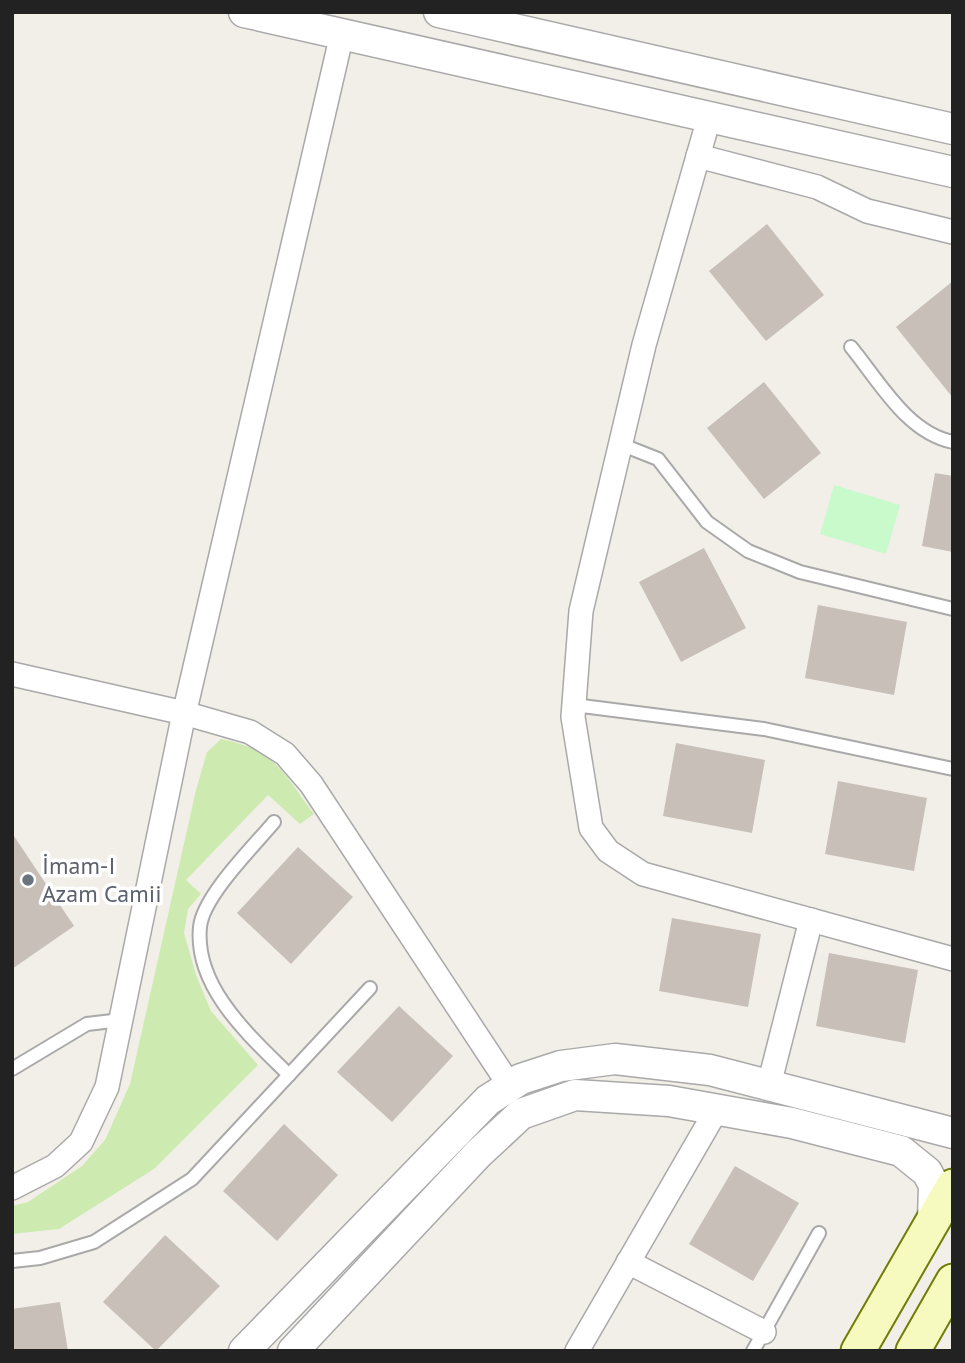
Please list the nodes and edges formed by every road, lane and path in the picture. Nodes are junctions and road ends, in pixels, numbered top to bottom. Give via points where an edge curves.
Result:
1 (244, 12) edge
2 (439, 12) edge
3 (342, 34) junction
4 (709, 118) junction
5 (953, 129) edge
6 (698, 156) junction
7 (953, 173) edge
8 (953, 232) edge
9 (851, 347) dead end
10 (953, 442) edge
11 (620, 444) junction
12 (953, 609) edge
13 (12, 674) edge
14 (574, 705) junction
15 (184, 713) junction
16 (953, 769) edge
17 (274, 822) dead end
18 (811, 920) junction
19 (953, 958) edge
20 (370, 988) dead end
21 (121, 1020) junction
22 (12, 1069) edge
23 (289, 1075) junction
24 (769, 1085) junction
25 (510, 1086) junction
26 (718, 1109) junction
27 (953, 1133) edge
28 (953, 1186) edge
29 (12, 1188) edge
30 (933, 1219) junction
31 (819, 1233) dead end
32 (12, 1261) edge
33 (628, 1262) junction
34 (953, 1281) edge
35 (759, 1341) edge
36 (244, 1351) edge
37 (293, 1351) edge
38 (577, 1351) edge
39 (858, 1351) edge
40 (913, 1351) edge

1 - 3 street
2 - 5 street
3 - 4 street
3 - 15 street
4 - 6 street
4 - 7 street
6 - 8 street via 817,187 867,211
6 - 11 street
9 - 10 lane via 912,422 936,439
11 - 12 lane via 658,459 708,522 748,551 800,572
11 - 14 street via 581,611
13 - 15 street
14 - 16 lane via 764,729
14 - 18 street via 591,828 608,851 643,874
15 - 21 street
15 - 25 street via 250,732 285,754 312,784
17 - 23 lane via 213,897 200,926 203,959 220,999
18 - 19 street
18 - 24 street
20 - 23 lane
21 - 22 lane via 87,1024
21 - 29 street via 107,1087 81,1142 55,1166
23 - 32 lane via 192,1179 94,1242
24 - 25 street via 710,1070 615,1059 561,1066
24 - 27 street
25 - 36 street via 479,1108
26 - 30 street via 792,1122 901,1151 927,1172 934,1185
26 - 33 street
26 - 37 street via 575,1095 521,1114
28 - 30 main road
30 - 39 main road
31 - 35 lane
33 - 35 street
33 - 38 street
34 - 40 main road

